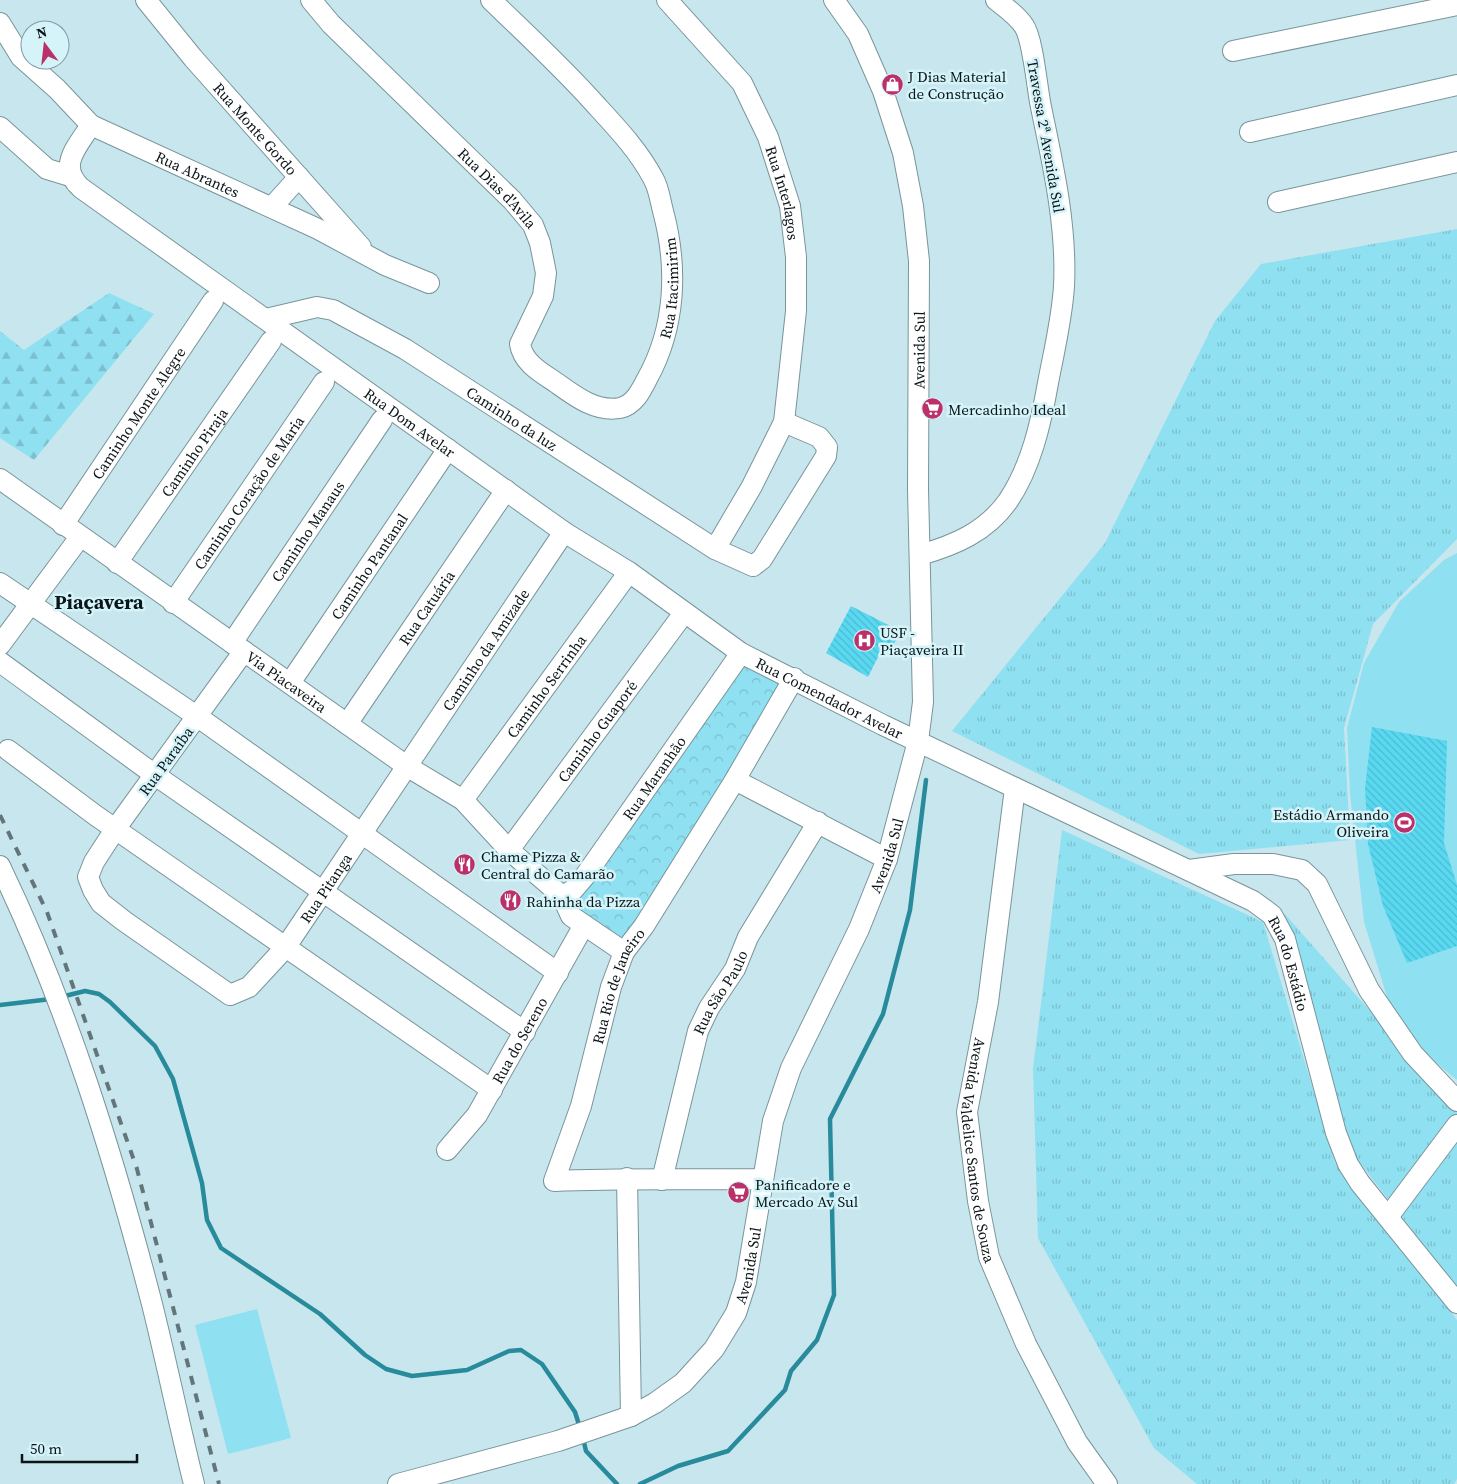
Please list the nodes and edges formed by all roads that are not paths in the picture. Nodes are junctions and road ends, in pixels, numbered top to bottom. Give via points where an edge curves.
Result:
1 (146, 0) edge
2 (311, 0) edge
3 (491, 0) edge
4 (667, 0) edge
5 (834, 0) edge
6 (996, 0) edge
7 (1457, 5) edge
8 (0, 23) edge
9 (1234, 51) dead end
10 (1457, 85) edge
11 (91, 125) junction
12 (0, 127) edge
13 (1250, 132) dead end
14 (1457, 162) edge
15 (299, 177) junction
16 (75, 182) junction
17 (1278, 202) dead end
18 (272, 207) junction
19 (367, 254) junction
20 (429, 283) dead end
21 (213, 301) dead end
22 (266, 319) junction
23 (271, 341) dead end
24 (324, 382) dead end
25 (583, 402) joint
26 (382, 420) dead end
27 (784, 422) junction
28 (448, 449) junction
29 (0, 479) edge
30 (506, 490) junction
31 (63, 525) junction
32 (564, 532) junction
33 (80, 537) junction
34 (715, 549) junction
35 (920, 555) junction
36 (117, 563) junction
37 (629, 572) junction
38 (0, 583) edge
39 (31, 603) junction
40 (173, 603) junction
41 (684, 613) junction
42 (0, 645) edge
43 (238, 647) junction
44 (741, 653) junction
45 (0, 663) edge
46 (794, 678) junction
47 (290, 683) junction
48 (198, 717) junction
49 (347, 724) junction
50 (918, 741) junction
51 (8, 750) dead end
52 (408, 767) junction
53 (155, 775) junction
54 (735, 780) junction
55 (1016, 788) junction
56 (463, 800) junction
57 (818, 822) junction
58 (116, 828) junction
59 (360, 833) junction
60 (510, 850) junction
61 (886, 859) junction
62 (0, 866) edge
63 (1189, 870) junction
64 (323, 892) junction
65 (562, 896) junction
66 (584, 925) junction
67 (285, 948) junction
68 (624, 952) junction
69 (558, 973) junction
70 (230, 995) joint
71 (525, 1032) junction
72 (492, 1090) junction
73 (1457, 1101) edge
74 (1457, 1125) edge
75 (447, 1150) dead end
76 (627, 1178) junction
77 (763, 1179) junction
78 (662, 1180) junction
79 (1388, 1217) junction
80 (1457, 1303) edge
81 (631, 1416) junction
82 (194, 1484) edge
83 (398, 1484) edge
84 (1107, 1484) edge

1 - 15 street, Rua Monte Gordo
2 - 25 street, Rua Dias d'Avila via 512,200 533,225 546,273 543,296 521,348 531,364
3 - 25 street, Rua Itacimirim via 633,144 655,180 667,226 673,280 669,323 653,370 640,394 622,408 609,409
4 - 27 street, Rua Interlagos via 742,83 768,136 790,206 796,257 796,311
5 - 35 street, Avenida Sul via 858,34 883,91 902,153 913,206 919,261
6 - 35 street, Travessa 2ª Avenida Sul via 1018,18 1030,38 1034,76 1057,181 1063,250 1061,312 1044,408 1030,455 1014,490 990,522 976,532 959,542
7 - 9 street
8 - 11 street, Rua Abrantes via 21,57
10 - 13 street
11 - 16 street via 68,167
11 - 18 street, Rua Abrantes
12 - 16 street, Rua Dom Avelar via 47,169
14 - 17 street
15 - 18 street
15 - 19 street, Rua Monte Gordo
16 - 22 street, Rua Dom Avelar
18 - 19 street, Rua Abrantes
19 - 20 street, Rua Abrantes
21 - 31 street, Caminho Monte Alegre
22 - 28 street, Rua Dom Avelar
22 - 34 street, Caminho da luz via 317,307 333,310 405,349
23 - 36 street, Caminho Piraja
24 - 40 street, Caminho Coração de Maria
26 - 43 street, Caminho Manaus
27 - 34 street, Rua Interlagos
27 - 34 street, Caminho da luz via 819,437 827,447 826,456 762,559 753,566
28 - 30 street, Rua Dom Avelar
28 - 47 street, Caminho Pantanal
29 - 31 street, Via Piacaveira
30 - 32 street, Rua Dom Avelar
30 - 49 street, Rua Catuária
31 - 33 street, Via Piacaveira
32 - 37 street, Rua Dom Avelar
32 - 52 street, Caminho da Amizade
33 - 36 street, Via Piacaveira
33 - 39 street
35 - 50 street, Avenida Sul via 923,702
36 - 40 street, Via Piacaveira
37 - 41 street, Rua Dom Avelar
37 - 56 street, Caminho Serrinha
38 - 39 street
39 - 42 street
39 - 48 street
40 - 43 street, Via Piacaveira
41 - 44 street, Rua Dom Avelar
41 - 60 street, Caminho Guaporé
43 - 47 street, Via Piacaveira
43 - 48 street, Rua Paraíba
44 - 46 street, Rua Comendador Avelar
44 - 65 street, Rua Maranhão via 574,890
45 - 53 street
46 - 50 street, Rua Comendador Avelar
46 - 54 street, Rua Rio de Janeiro
47 - 49 street, Via Piacaveira
48 - 53 street, Rua Paraíba
48 - 59 street
49 - 52 street, Via Piacaveira
50 - 55 street, Rua do Estádio
50 - 61 street, Avenida Sul
51 - 58 street
52 - 56 street, Via Piacaveira
52 - 59 street, Rua Pitanga
53 - 58 street, Rua Paraíba
53 - 64 street
54 - 57 street
54 - 68 street, Rua Rio de Janeiro via 644,926
55 - 63 street, Rua do Estádio
55 - 84 street, Avenida Valdelice Santos de Souza via 988,1002 967,1112 978,1200 989,1257 1026,1344 1077,1442
56 - 60 street, Via Piacaveira
57 - 61 street
57 - 78 street, Rua São Paulo via 748,937 734,969 698,1031
58 - 67 street
58 - 70 street, Rua Paraíba via 88,871 93,890 101,903
59 - 64 street, Rua Pitanga
59 - 69 street
60 - 65 street, Via Piacaveira
61 - 77 street, Avenida Sul via 859,929 791,1068 773,1121
62 - 82 street via 57,998 103,1131 152,1305
63 - 73 street via 1273,864 1302,870 1317,884 1369,990 1413,1054
63 - 79 street, Rua do Estádio via 1253,901 1272,915 1286,939 1342,1149 1360,1183
64 - 67 street, Rua Pitanga
64 - 71 street
65 - 66 street, Via Piacaveira via 568,912
66 - 68 street, Via Piacaveira
66 - 69 street, Rua do Sereno
67 - 70 street, Rua Pitanga via 250,986
67 - 72 street
68 - 76 street, Rua Rio de Janeiro via 611,987 581,1106 554,1182
69 - 71 street, Rua do Sereno
71 - 72 street, Rua do Sereno
72 - 75 street, Rua do Sereno via 478,1115
74 - 79 street
76 - 78 street
76 - 81 street
77 - 78 street
77 - 81 street, Avenida Sul via 752,1256 736,1313 714,1349 688,1378 656,1404
79 - 80 street, Rua do Estádio
81 - 83 street, Avenida Sul via 558,1441

